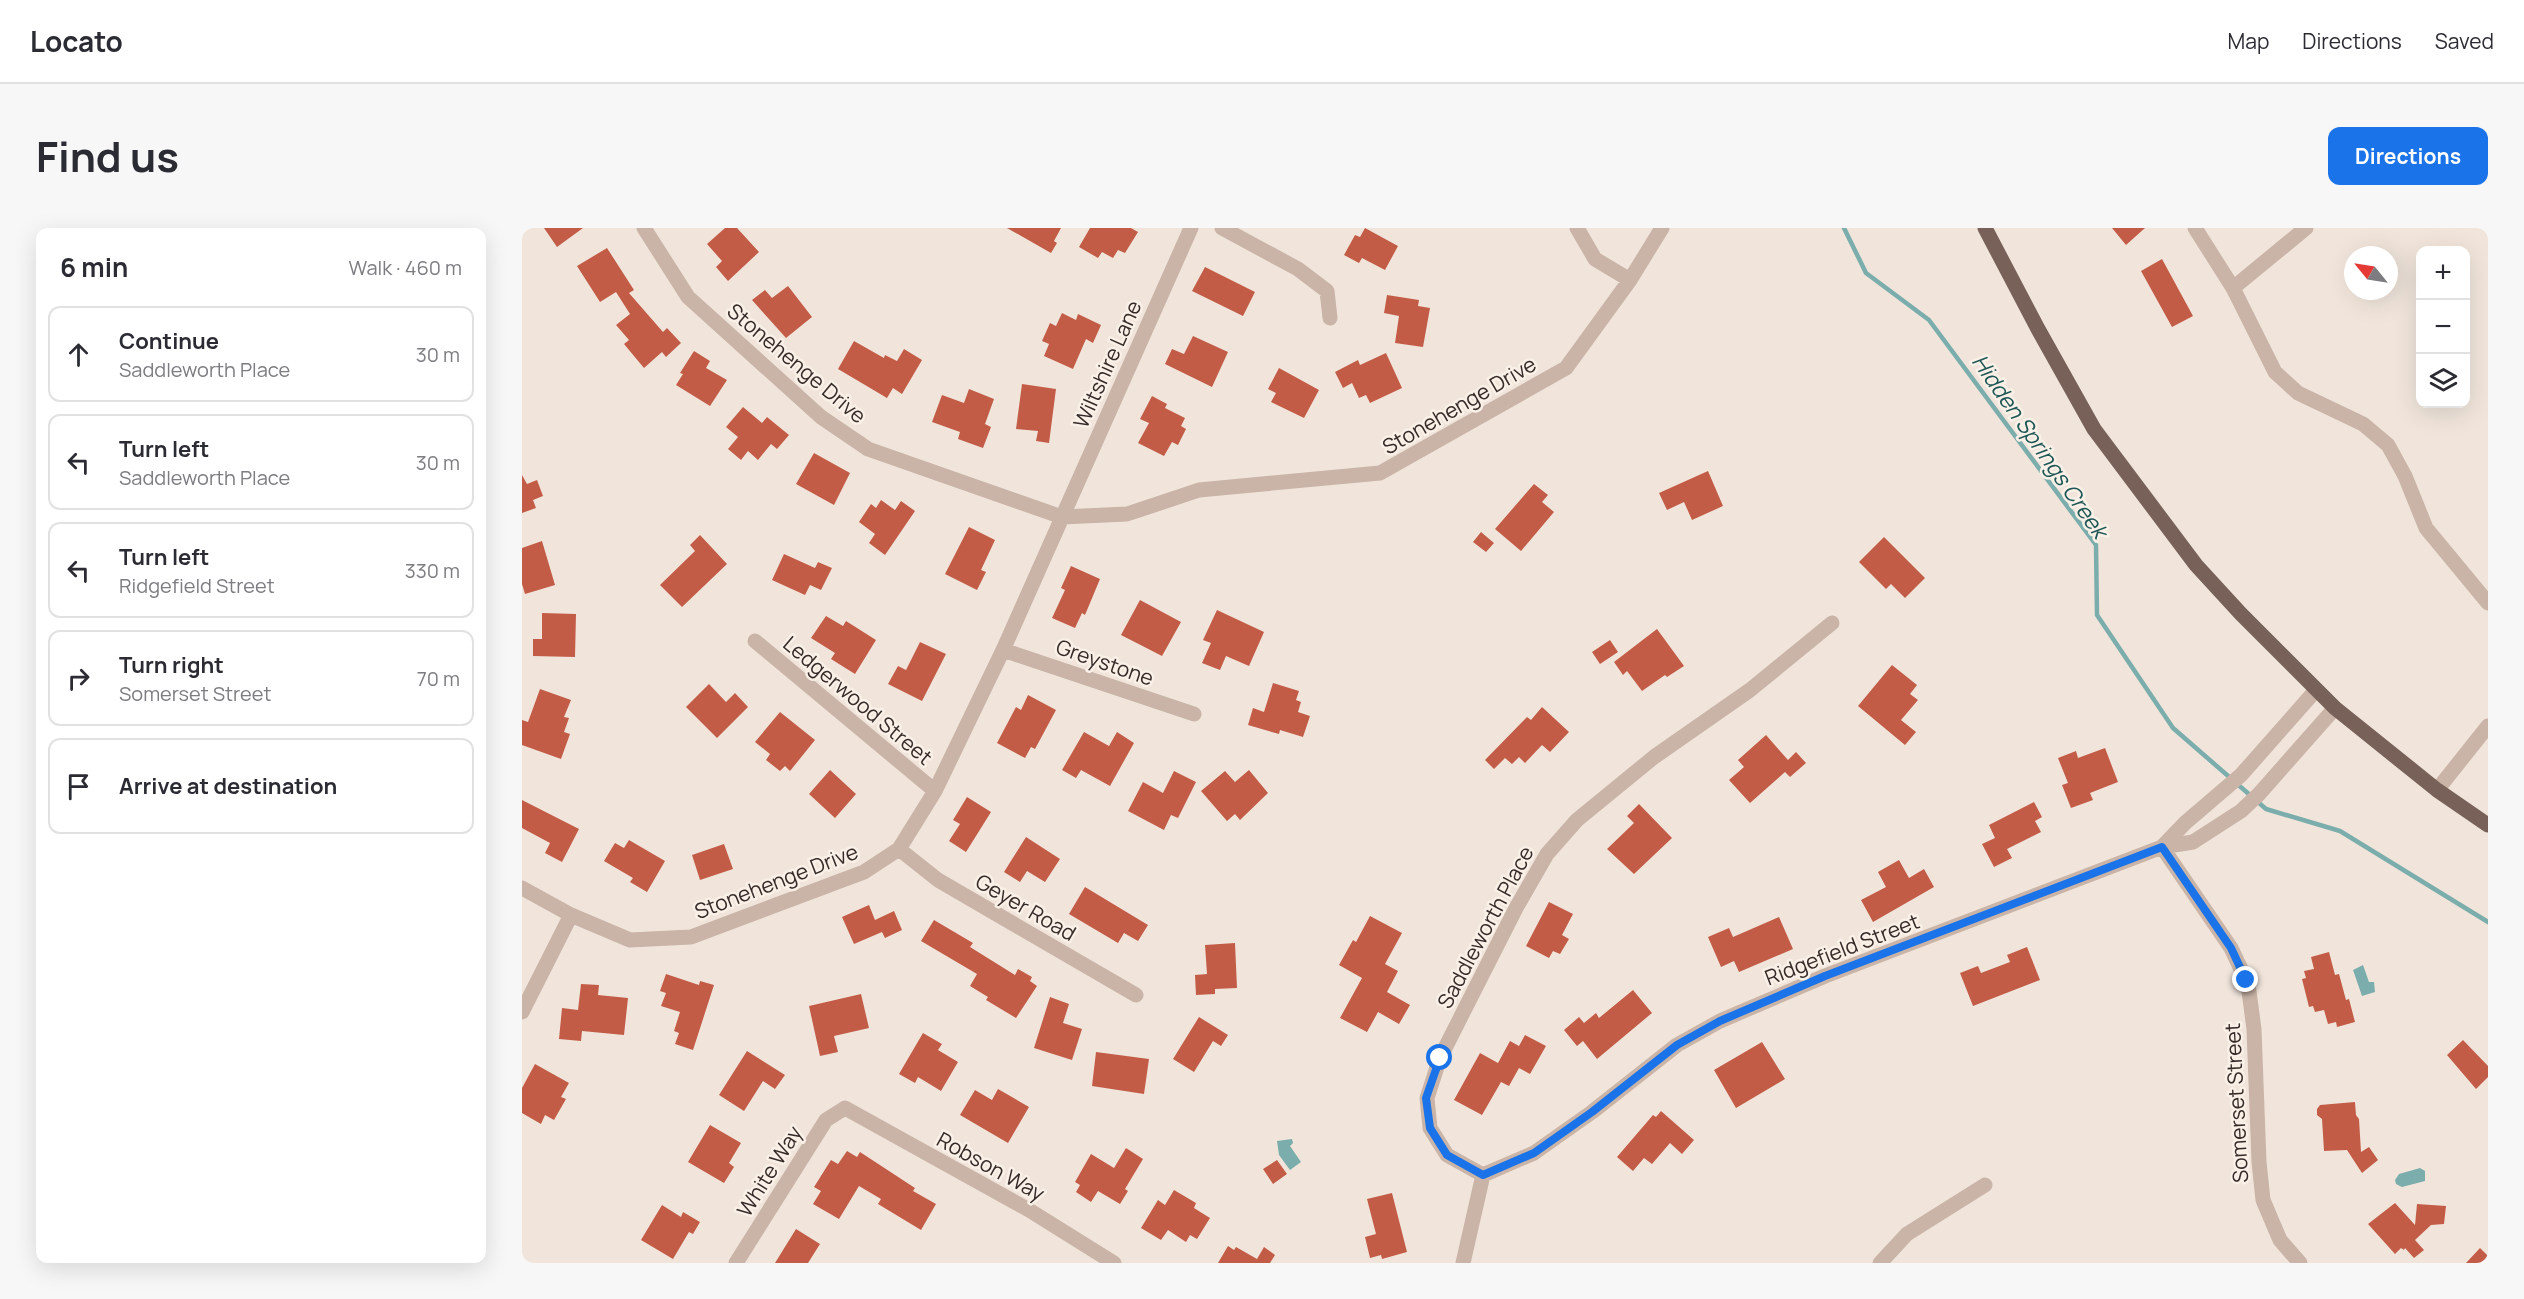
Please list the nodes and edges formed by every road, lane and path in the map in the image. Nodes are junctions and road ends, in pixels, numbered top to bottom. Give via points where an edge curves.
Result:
1 (644, 228) edge
2 (1191, 228) edge
3 (1222, 228) edge
4 (1577, 228) edge
5 (1662, 228) edge
6 (1985, 228) edge
7 (2196, 228) edge
8 (2306, 228) edge
9 (1630, 280) junction
10 (2233, 288) junction
11 (1330, 318) dead end
12 (1062, 517) junction
13 (2488, 603) edge
14 (1832, 623) dead end
15 (755, 641) dead end
16 (1003, 650) junction
17 (2316, 690) junction
18 (2335, 708) junction
19 (1194, 714) dead end
20 (2488, 726) edge
21 (2437, 790) junction
22 (935, 791) junction
23 (2488, 825) edge
24 (2162, 847) junction
25 (899, 849) junction
26 (522, 888) edge
27 (571, 915) junction
28 (1136, 995) dead end
29 (522, 1012) edge
30 (845, 1108) joint
31 (1483, 1175) junction
32 (1984, 1185) dead end
33 (736, 1263) edge
34 (1114, 1263) edge
35 (1463, 1263) edge
36 (1881, 1263) edge
37 (2300, 1263) edge

1 - 12 street, Stonehenge Drive via 688,297 830,423 868,449
2 - 12 street, Wiltshire Lane
3 - 11 street via 1298,269 1327,291
4 - 9 street via 1595,259
5 - 9 street, Stonehenge Drive
6 - 17 main road via 2094,429 2196,565
7 - 10 street
8 - 10 street
9 - 12 street, Stonehenge Drive via 1566,368 1380,473 1199,490 1127,514
10 - 13 street via 2275,372 2298,393 2362,424 2388,445 2406,476 2426,528
12 - 16 street, Stonehenge Drive
14 - 31 street, Saddleworth Place via 1750,690 1654,757 1577,820 1547,854 1440,1058 1426,1098 1430,1128 1447,1155
15 - 22 street, Ledgerwood Street
16 - 19 street, Greystone
16 - 22 street, Stonehenge Drive
17 - 18 main road
17 - 24 street, Ridgefield Street via 2241,775
18 - 21 main road
18 - 24 street, Ridgefield Street via 2241,811 2193,842
20 - 21 street
21 - 23 main road
22 - 25 street, Stonehenge Drive
24 - 31 street, Ridgefield Street via 1825,976 1720,1021 1677,1045 1534,1153
24 - 37 street, Somerset Street via 2231,948 2248,984 2255,1038 2263,1200 2280,1240
25 - 27 street, Stonehenge Drive via 864,872 691,937 630,940
25 - 28 street, Geyer Road via 938,880
26 - 27 street, Stonehenge Drive
27 - 29 street
30 - 33 street, White Way via 826,1120
30 - 34 street, Robson Way via 1029,1210
31 - 35 street
32 - 36 street via 1908,1234

